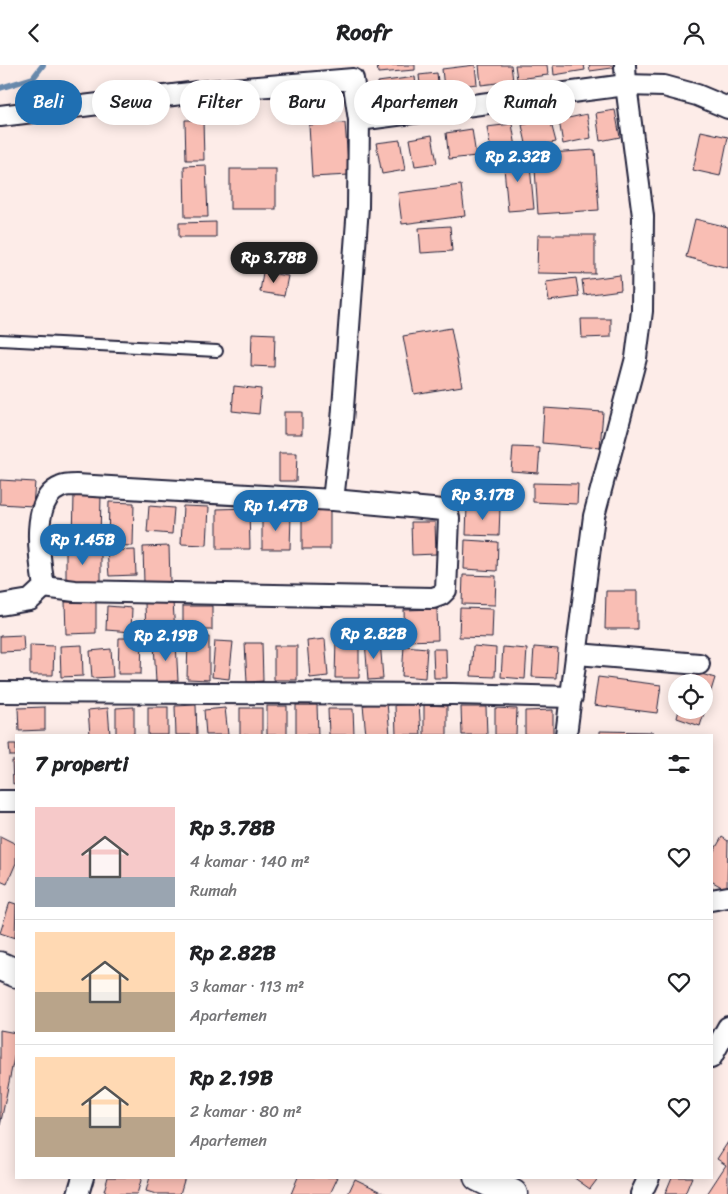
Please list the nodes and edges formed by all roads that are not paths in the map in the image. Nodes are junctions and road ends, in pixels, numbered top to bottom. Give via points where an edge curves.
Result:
1 (625, 65) edge
2 (354, 72) edge
3 (626, 85) junction
4 (476, 105) edge
5 (728, 107) edge
6 (0, 115) edge
7 (359, 125) edge
8 (0, 339) edge
9 (217, 351) dead end
10 (333, 501) junction
11 (44, 587) junction
12 (0, 605) edge
13 (577, 654) junction
14 (700, 664) dead end
15 (0, 692) edge
16 (572, 697) junction
17 (566, 734) edge
18 (0, 801) edge
19 (15, 801) edge
20 (728, 897) edge
21 (713, 900) edge
22 (0, 966) edge
23 (15, 973) edge
24 (728, 1027) edge
25 (713, 1054) edge
26 (82, 1179) edge
27 (482, 1179) edge
28 (649, 1179) edge
29 (78, 1194) edge
30 (513, 1194) edge
31 (641, 1194) edge

1 - 3 street
2 - 6 street
3 - 4 street
3 - 5 street via 664,86
3 - 13 street via 643,216 642,311 636,359 594,516
7 - 10 street via 358,207
8 - 9 lane
10 - 11 street via 76,485 60,487 45,500 41,515 39,540
10 - 11 street via 447,512 446,590 433,598 75,591
11 - 12 street via 30,600
13 - 14 street
13 - 16 street
15 - 16 street
16 - 17 street
18 - 19 street
20 - 21 street
22 - 23 main road
24 - 25 street
26 - 29 street
27 - 30 main road
28 - 31 street

